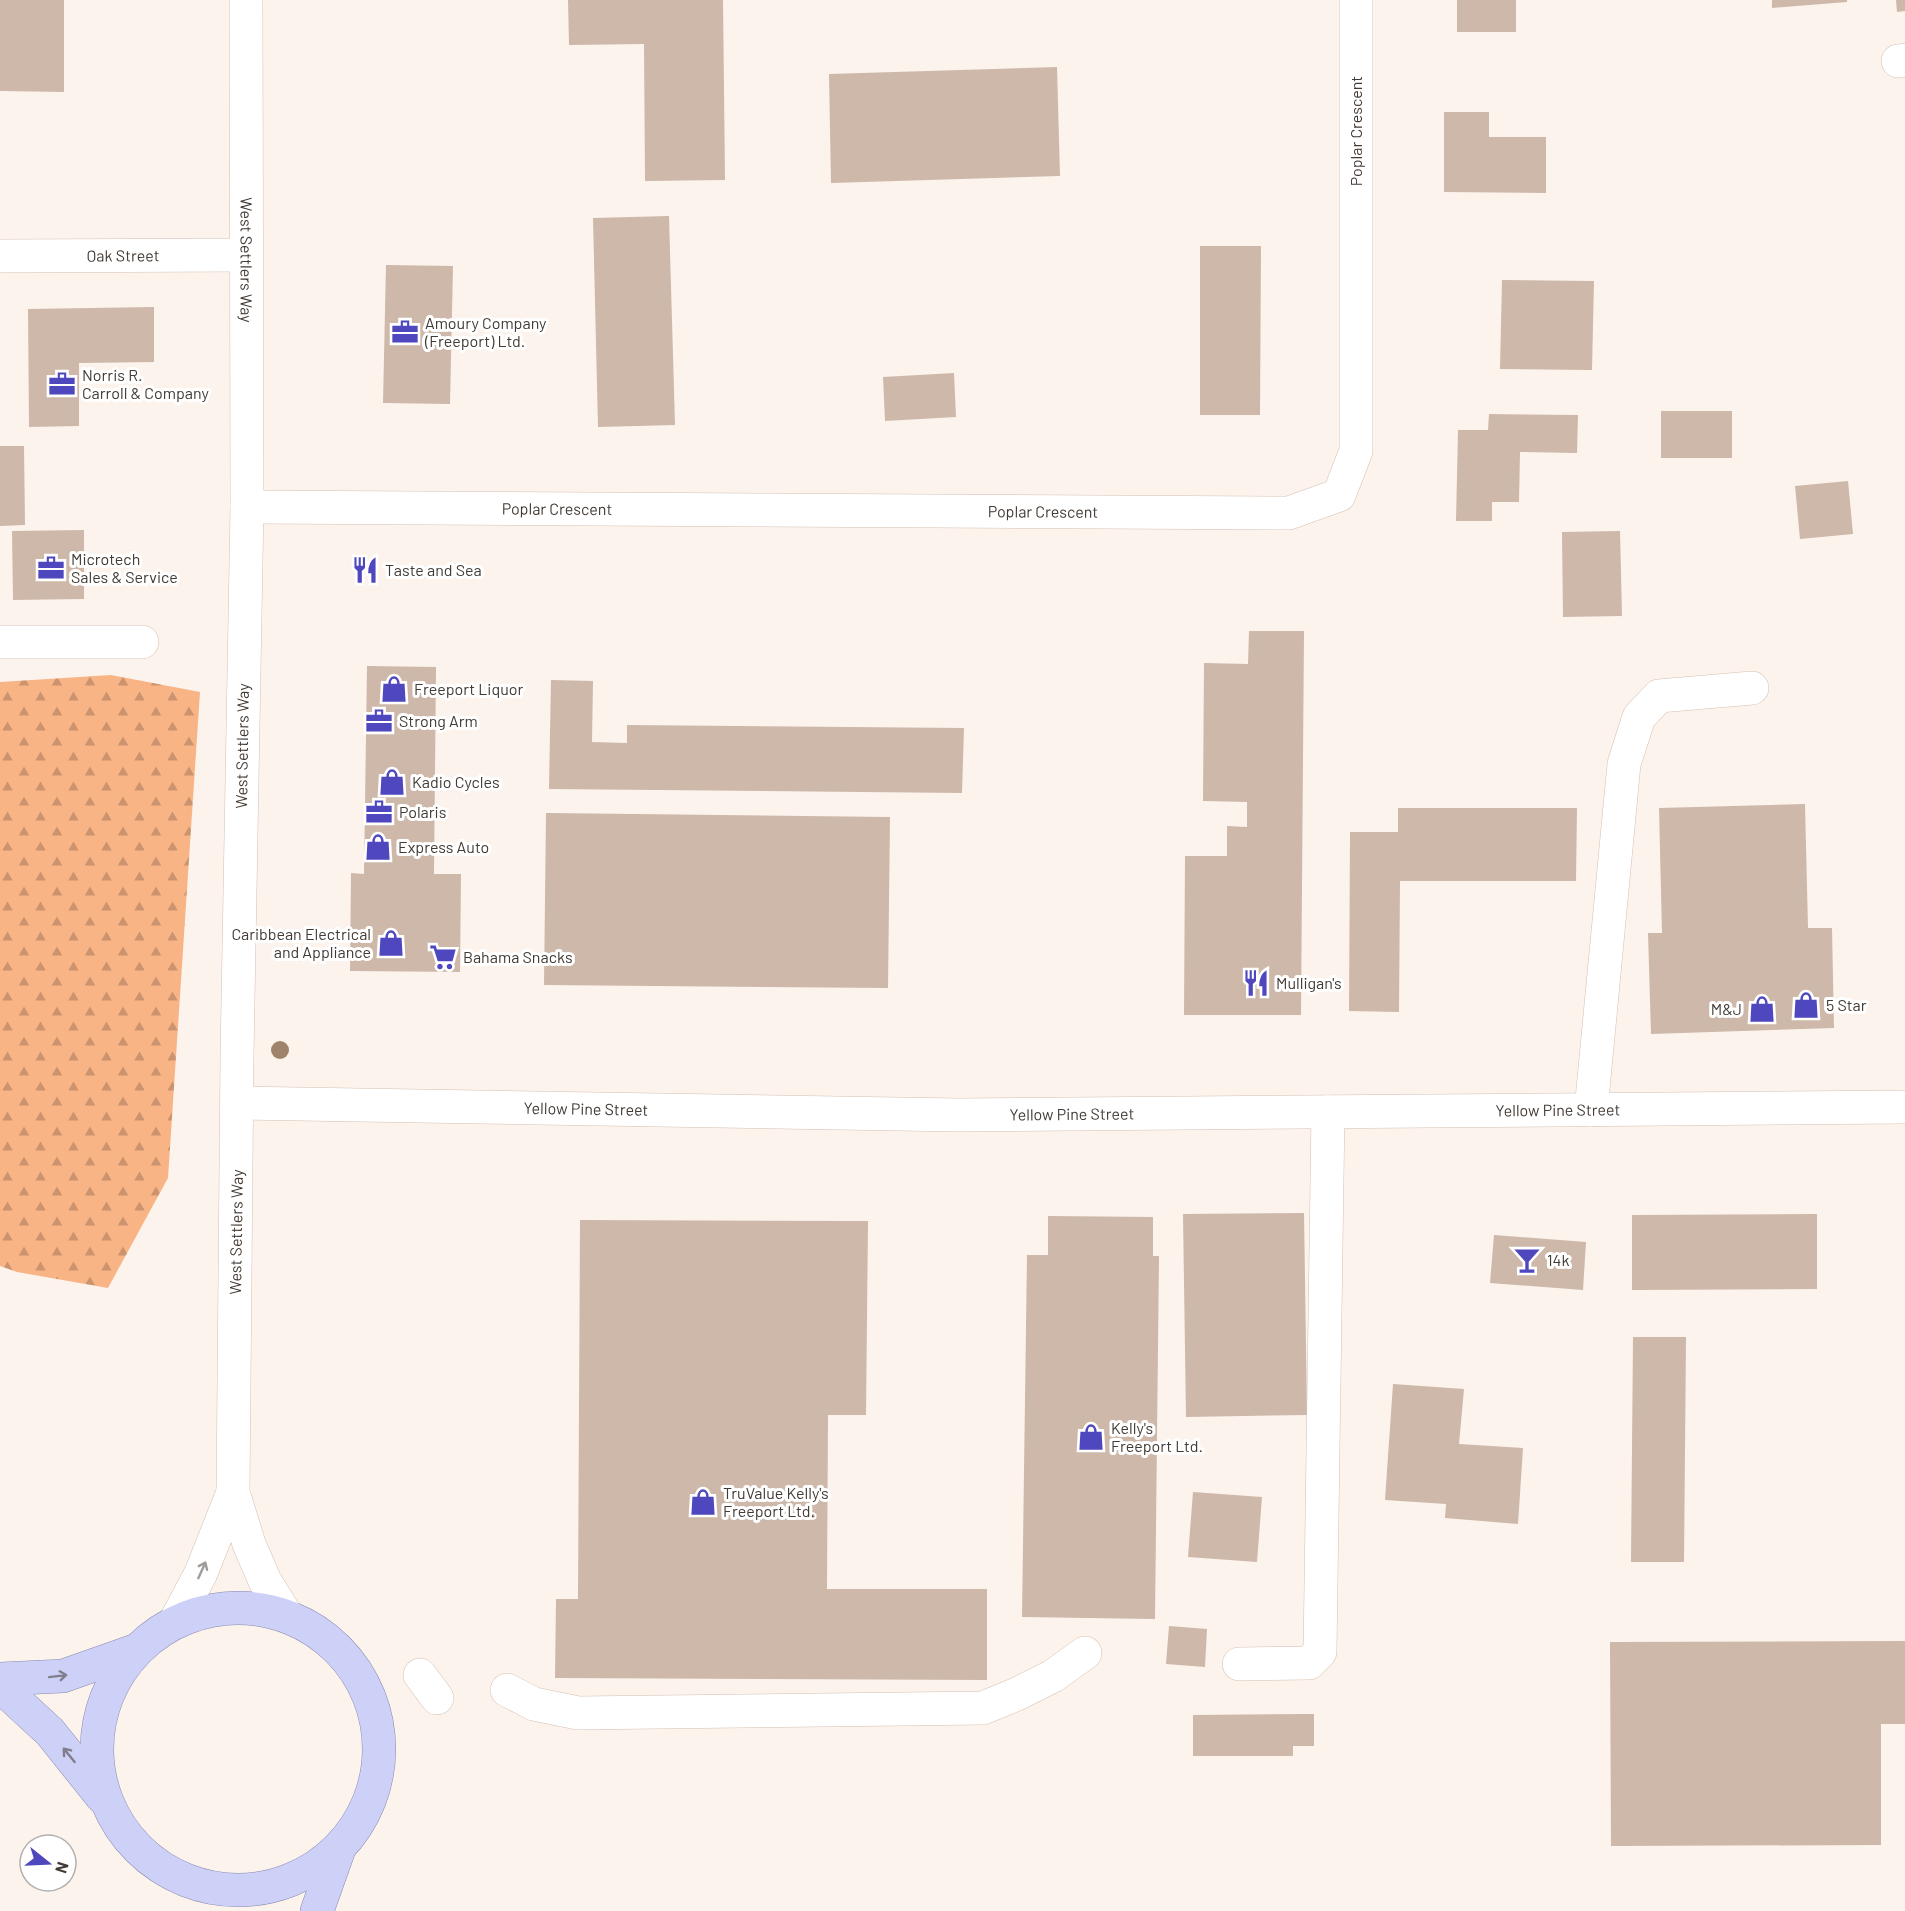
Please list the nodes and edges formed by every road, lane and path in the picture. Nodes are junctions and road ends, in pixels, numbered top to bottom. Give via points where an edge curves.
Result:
1 (246, 0) edge
2 (1356, 0) edge
3 (246, 255) junction
4 (0, 256) edge
5 (247, 507) junction
6 (0, 642) edge
7 (142, 642) dead end
8 (1752, 688) dead end
9 (238, 1103) junction
10 (1905, 1107) edge
11 (1591, 1110) junction
12 (1328, 1112) junction
13 (233, 1492) junction
14 (286, 1615) junction
15 (175, 1622) junction
16 (134, 1651) junction
17 (1085, 1653) dead end
18 (1239, 1664) dead end
19 (0, 1679) edge
20 (0, 1686) edge
21 (507, 1690) dead end
22 (105, 1801) junction
23 (339, 1849) junction
24 (231, 1901) edge
25 (317, 1911) edge

1 - 3 street, West Settlers Way
2 - 5 street, Poplar Crescent via 1356,451 1339,495 1289,513
3 - 4 street, Oak Street
3 - 5 street, West Settlers Way
5 - 9 street, West Settlers Way
6 - 7 street
8 - 11 street via 1659,696 1639,717 1624,764
9 - 12 street, Yellow Pine Street via 958,1115
9 - 13 street, West Settlers Way
10 - 11 street, Yellow Pine Street
11 - 12 street, Yellow Pine Street
12 - 18 street via 1320,1652 1309,1663
13 - 14 street, West Settlers Way via 265,1581
15 -> 13 street, West Settlers Way via 201,1573
14 - 15 main road via 229,1606
14 - 23 main road via 327,1638 358,1673 376,1718 379,1765 366,1811
15 - 16 main road
19 -> 16 main road via 63,1676
16 - 22 main road via 106,1696 96,1749
17 - 21 street via 1053,1676 983,1708 578,1713 534,1704
22 -> 20 main road via 50,1732
22 - 24 main road via 131,1844 171,1875
23 - 24 main road via 304,1875
23 - 25 main road

